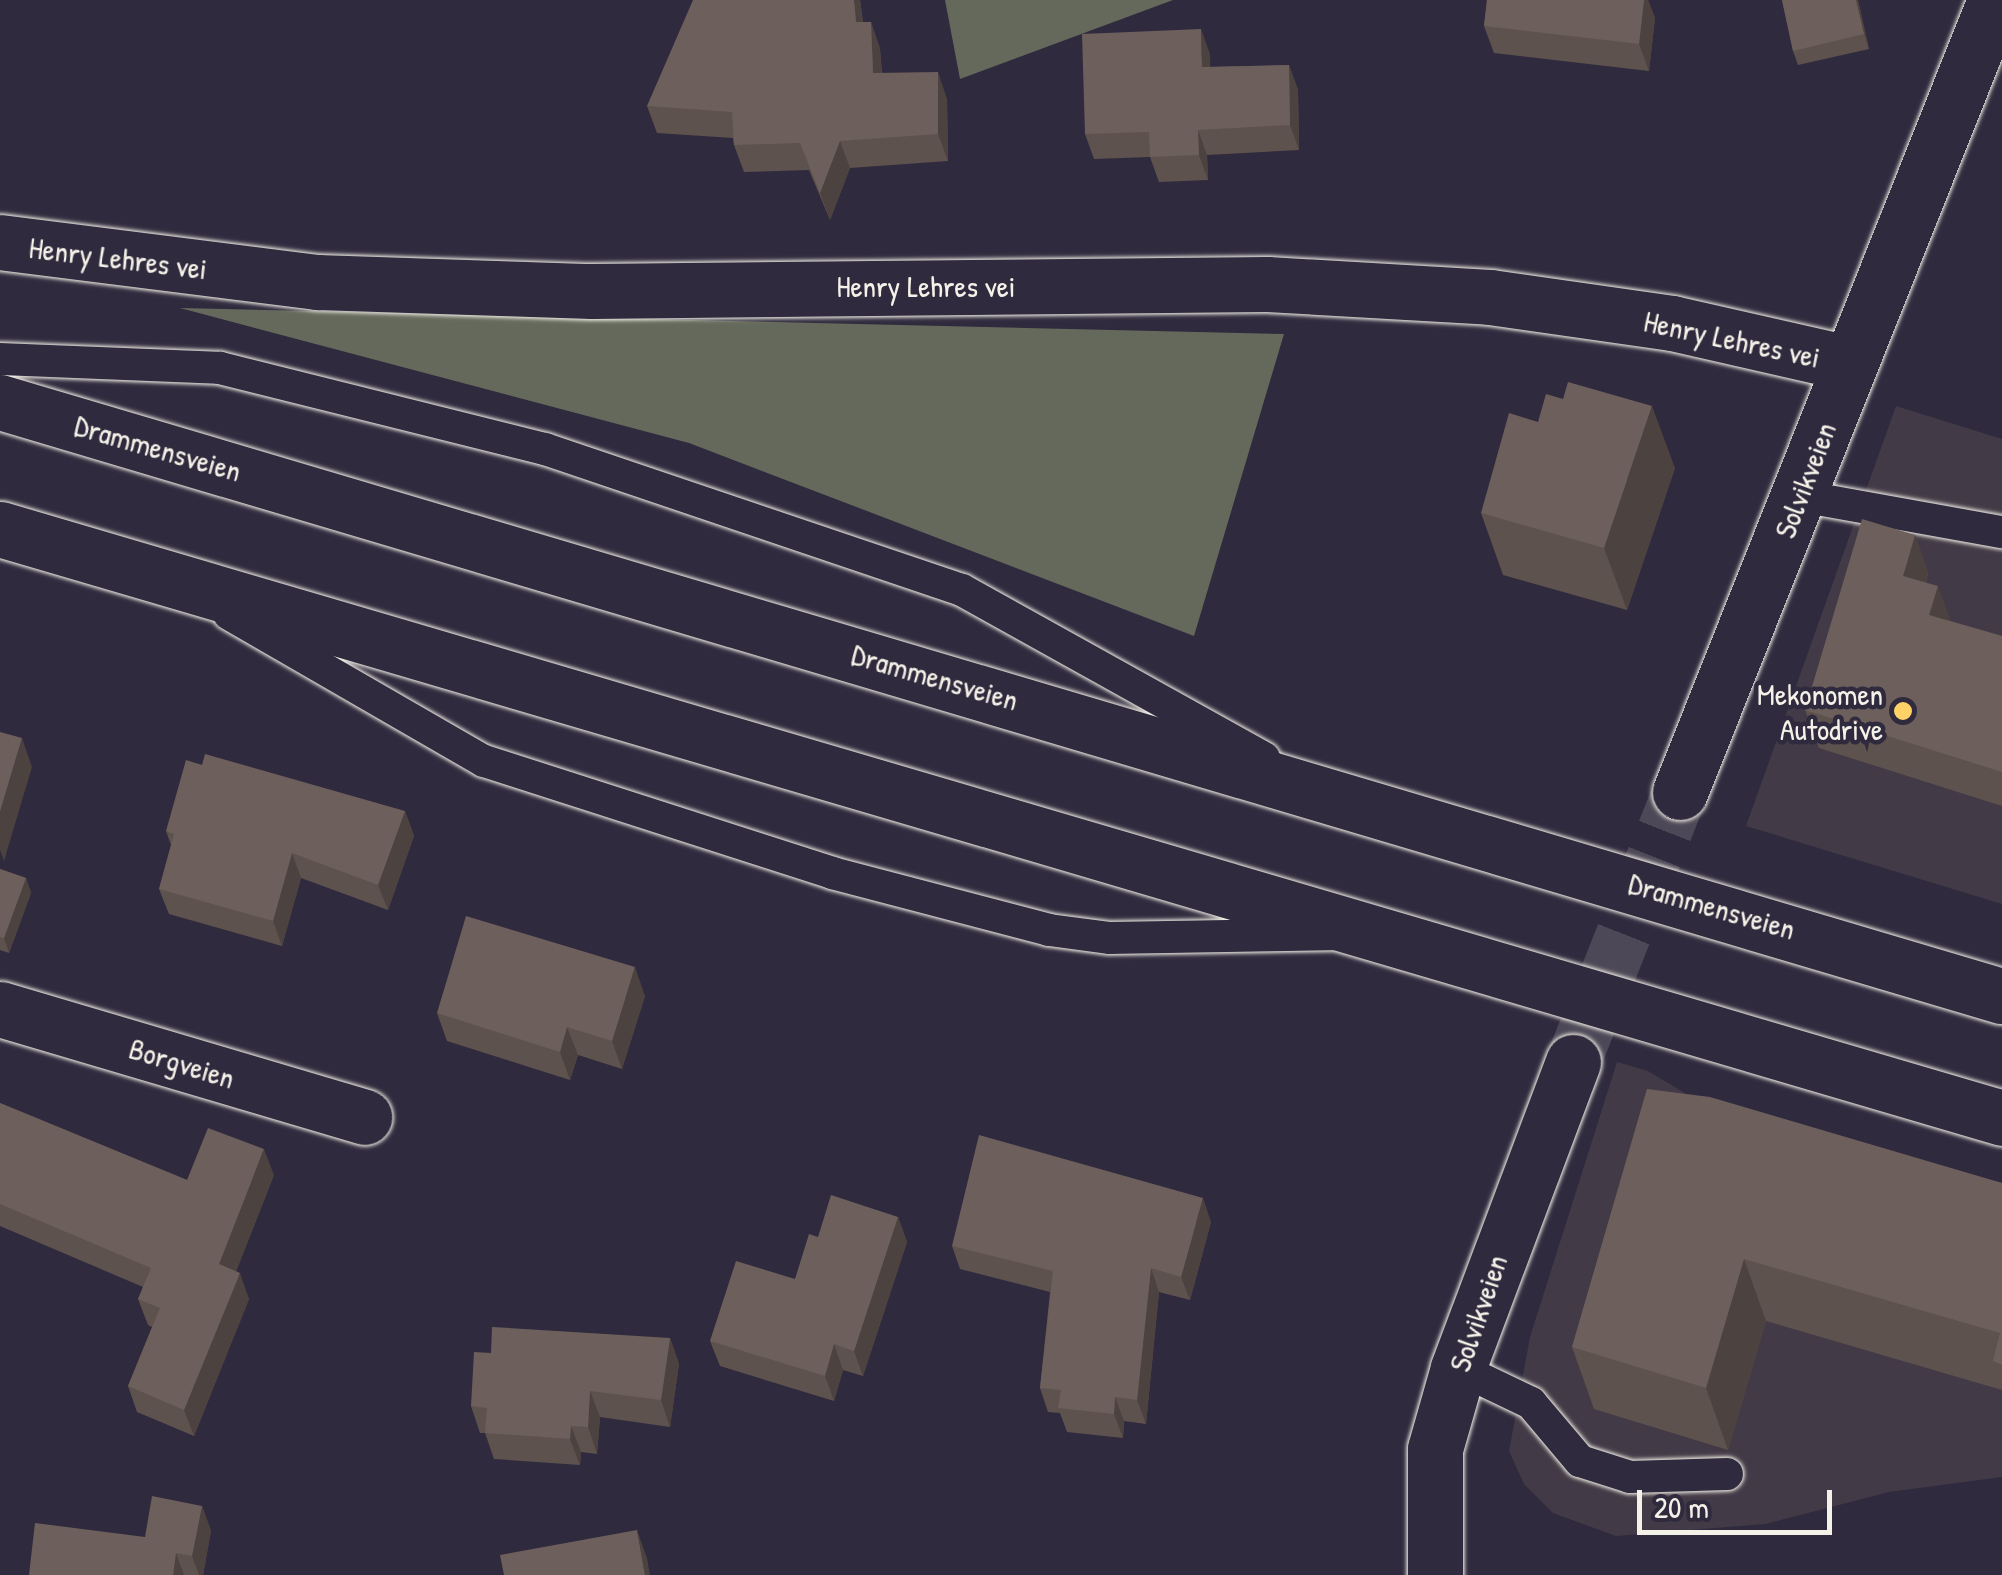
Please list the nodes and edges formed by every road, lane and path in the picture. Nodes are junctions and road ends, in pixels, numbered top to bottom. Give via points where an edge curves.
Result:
1 (1995, 0) edge
2 (0, 242) edge
3 (0, 360) edge
4 (1848, 363) junction
5 (0, 402) edge
6 (1800, 496) junction
7 (0, 529) edge
8 (2002, 532) edge
9 (169, 579) junction
10 (1680, 792) tunnel mouth
11 (1334, 795) junction
12 (1359, 932) junction
13 (2002, 996) edge
14 (0, 1009) edge
15 (1573, 1062) tunnel mouth
16 (364, 1117) dead end
17 (2002, 1118) edge
18 (1458, 1368) junction
19 (1728, 1474) dead end
20 (1434, 1575) edge

1 - 4 main road, Solvikveien
2 - 4 main road, Henry Lehres vei via 317,282 592,291 1267,284 1490,297 1672,324
3 - 11 lane via 220,368 545,449 830,541 962,590
4 - 6 main road, Solvikveien
5 - 11 main road, Drammensveien
6 - 8 lane
6 - 10 main road, Solvikveien
7 - 9 main road
9 - 12 main road
9 - 12 lane via 484,761 832,872 1049,930 1110,938
11 - 13 main road, Drammensveien
12 - 17 main road
14 - 16 main road, Borgveien
15 - 18 main road, Solvikveien
18 - 19 lane via 1531,1403 1580,1461 1630,1477
18 - 20 main road, Solvikveien via 1434,1449

